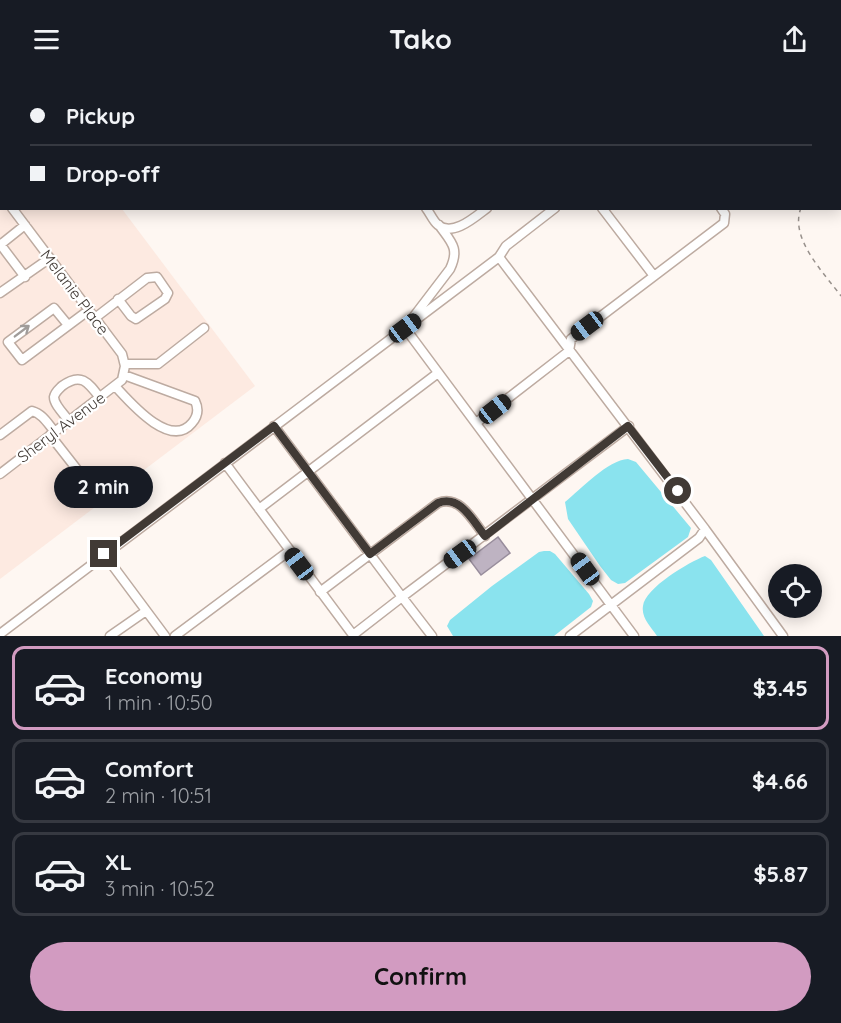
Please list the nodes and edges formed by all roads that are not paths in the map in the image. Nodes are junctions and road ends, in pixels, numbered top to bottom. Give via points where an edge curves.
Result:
1 (14, 210) edge
2 (428, 210) edge
3 (484, 210) edge
4 (552, 210) edge
5 (604, 210) edge
6 (722, 210) edge
7 (25, 225) junction
8 (439, 225) junction
9 (0, 244) edge
10 (499, 257) junction
11 (50, 258) junction
12 (654, 276) junction
13 (25, 277) junction
14 (0, 293) edge
15 (118, 300) junction
16 (89, 310) junction
17 (94, 318) junction
18 (68, 325) junction
19 (204, 328) dead end
20 (405, 328) junction
21 (569, 351) junction
22 (125, 364) junction
23 (438, 373) junction
24 (120, 380) junction
25 (100, 398) junction
26 (69, 421) junction
27 (476, 423) junction
28 (274, 426) junction
29 (628, 426) junction
30 (52, 434) junction
31 (0, 435) edge
32 (225, 463) junction
33 (308, 471) junction
34 (0, 474) edge
35 (86, 482) dead end
36 (533, 498) junction
37 (259, 509) junction
38 (705, 529) junction
39 (485, 536) junction
40 (289, 550) junction
41 (104, 554) junction
42 (370, 554) junction
43 (320, 592) junction
44 (402, 597) junction
45 (611, 605) junction
46 (146, 610) junction
47 (1, 634) edge
48 (352, 635) edge
49 (110, 636) edge
50 (165, 636) edge
51 (175, 636) edge
52 (432, 636) edge
53 (570, 636) edge
54 (634, 636) edge
55 (783, 636) edge

1 - 7 street, Melanie Place
2 - 8 street
3 - 8 street via 456,228
4 - 10 street via 506,246
5 - 12 street
6 - 12 street via 724,224
7 - 9 street
7 - 11 street, Melanie Place
8 - 20 street via 455,248 456,258
9 - 13 street
10 - 20 street
10 - 21 street
11 - 13 street
11 - 16 street, Melanie Place
12 - 21 street via 571,339
13 - 14 street
15 - 15 street via 152,276 168,293 136,318
15 - 17 street
16 - 17 street, Melanie Place
16 - 18 street
17 - 22 street, Melanie Place via 122,354
18 -> 18 street via 22,360 8,342 54,308
19 - 22 street via 158,363
20 - 23 street
20 - 28 street
21 - 27 street
21 - 29 street
22 - 24 street
23 - 27 street
23 - 33 street
24 - 24 street via 144,416 164,429 181,430 196,417 195,401
24 - 25 street, Sheryl Avenue
25 - 26 street, Sheryl Avenue
25 - 26 street via 90,385 76,378 70,380 54,395
26 - 30 street, Sheryl Avenue
27 - 36 street
28 - 32 street
28 - 33 street
29 - 36 street
29 - 38 street
30 - 31 street via 44,418 32,411
30 - 34 street, Sheryl Avenue
30 - 35 street
32 - 37 street
32 - 41 street
33 - 37 street
33 - 42 street
36 - 39 street
36 - 45 street
37 - 40 street
38 - 45 street via 699,538
38 - 55 street
39 - 42 street via 457,503 445,500
39 - 44 street
40 - 43 street
40 - 51 street
41 - 46 street
41 - 47 street
42 - 43 street
42 - 44 street
43 - 48 street
44 - 48 street
44 - 52 street
45 - 53 street
45 - 54 street
46 - 49 street
46 - 50 street

